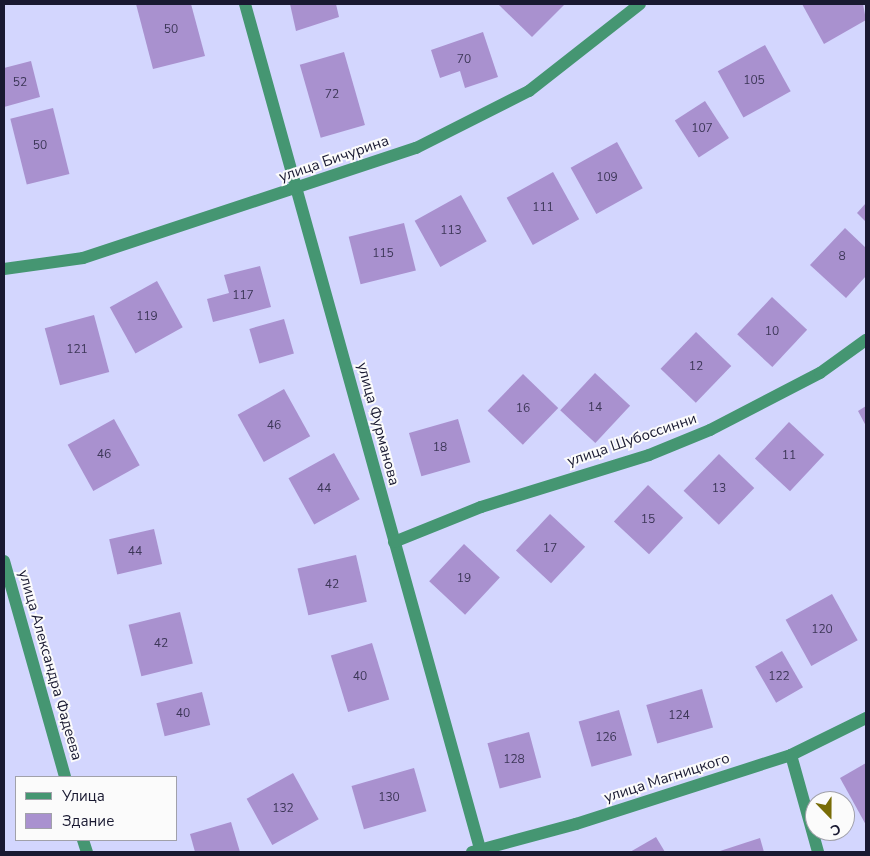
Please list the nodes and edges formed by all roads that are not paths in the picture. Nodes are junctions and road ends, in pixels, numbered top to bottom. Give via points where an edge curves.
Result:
1 (245, 4) edge
2 (640, 4) edge
3 (297, 189) junction
4 (4, 269) edge
5 (866, 340) edge
6 (394, 542) junction
7 (4, 561) edge
8 (866, 718) edge
9 (791, 755) junction
10 (65, 776) edge
11 (477, 851) edge
12 (818, 852) edge

1 - 3 street, улица Фурманова
2 - 3 street, улица Бичурина via 529,91 416,148
3 - 4 street, улица Бичурина via 83,258
3 - 6 street, улица Фурманова
5 - 6 street, улица Шубоссинни via 820,373 710,430 649,455 481,508
6 - 11 street, улица Фурманова
7 - 10 street, улица Александра Фадеева
8 - 9 street, улица Магницкого
9 - 11 street, улица Магницкого via 576,824
9 - 12 street

